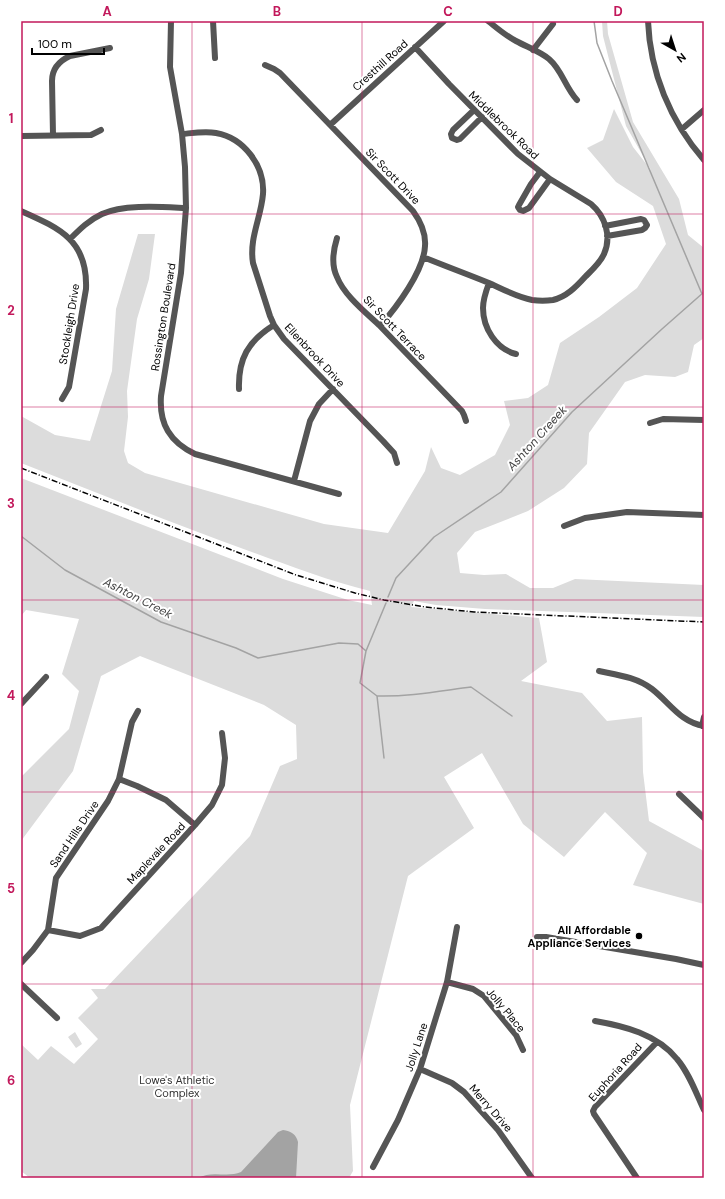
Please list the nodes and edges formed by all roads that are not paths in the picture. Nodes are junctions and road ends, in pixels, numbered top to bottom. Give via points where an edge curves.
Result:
1 (171, 21) edge
2 (213, 21) edge
3 (444, 21) edge
4 (488, 21) edge
5 (648, 21) edge
6 (553, 24) dead end
7 (415, 47) junction
8 (110, 48) dead end
9 (533, 50) junction
10 (215, 58) dead end
11 (264, 65) dead end
12 (577, 100) dead end
13 (474, 110) junction
14 (704, 110) edge
15 (482, 118) junction
16 (330, 125) junction
17 (101, 130) dead end
18 (682, 130) junction
19 (182, 134) junction
20 (53, 135) junction
21 (21, 136) edge
22 (704, 160) edge
23 (540, 172) junction
24 (550, 179) junction
25 (186, 208) junction
26 (21, 211) edge
27 (606, 226) junction
28 (607, 236) junction
29 (337, 238) dead end
30 (70, 239) junction
31 (423, 257) junction
32 (489, 283) junction
33 (274, 325) junction
34 (380, 326) junction
35 (516, 354) dead end
36 (239, 389) dead end
37 (332, 389) junction
38 (62, 399) dead end
39 (704, 420) edge
40 (466, 421) dead end
41 (650, 423) dead end
42 (397, 463) dead end
43 (294, 481) junction
44 (339, 494) dead end
45 (704, 515) edge
46 (564, 526) dead end
47 (599, 671) dead end
48 (46, 678) dead end
49 (21, 704) edge
50 (138, 711) dead end
51 (704, 717) edge
52 (703, 726) edge
53 (222, 733) dead end
54 (119, 780) junction
55 (679, 794) dead end
56 (704, 818) edge
57 (195, 825) junction
58 (457, 927) dead end
59 (48, 930) junction
60 (537, 937) dead end
61 (21, 963) edge
62 (704, 965) edge
63 (447, 982) junction
64 (21, 984) edge
65 (57, 1018) dead end
66 (595, 1021) dead end
67 (657, 1042) junction
68 (523, 1050) dead end
69 (420, 1069) junction
70 (704, 1110) edge
71 (373, 1167) dead end
72 (532, 1178) edge
73 (636, 1178) edge

1 - 19 street, Rossington Boulevard via 170,67
2 - 10 street
3 - 7 street, Cresthill Road
4 - 9 street via 514,41
5 - 18 street via 651,53 660,85
6 - 9 street
7 - 13 street, Middlebrook Road
7 - 16 street, Cresthill Road
8 - 20 street via 64,58 54,68
9 - 12 street via 544,55 555,65
11 - 16 street, Sir Scott Drive via 279,72
13 - 15 street, Middlebrook Road
13 - 15 street via 453,130 452,138 460,139
14 - 18 street
15 - 23 street, Middlebrook Road
16 - 31 street, Sir Scott Drive via 418,218 424,235
17 - 20 street via 91,135
18 - 22 street
19 - 25 street, Rossington Boulevard
19 - 33 street, Ellenbrook Drive via 207,132 226,136 250,153 255,162 261,176 263,192 252,242 252,255
20 - 21 street
23 - 24 street, Middlebrook Road
23 - 24 street via 518,205 520,210 529,208
24 - 27 street, Middlebrook Road via 591,204
25 - 30 street via 128,207 112,210 94,218
25 - 43 street, Rossington Boulevard via 181,273 161,396 166,429 181,446 195,454
26 - 30 street, Stockleigh Drive via 65,233
27 - 28 street, Middlebrook Road
27 - 28 street via 641,219 646,223 646,228 642,230
28 - 32 street, Middlebrook Road via 604,254 593,269 573,289 554,299 531,300
29 - 34 street, Sir Scott Terrace via 333,254 336,277 347,293
30 - 38 street, Stockleigh Drive via 79,252 87,279 69,387
31 - 32 street, Middlebrook Road
31 - 34 street, Sir Scott Drive via 403,295
32 - 35 street via 483,308 485,323 497,343 505,350
33 - 36 street via 257,337 246,351 240,369
33 - 37 street, Ellenbrook Drive
34 - 40 street, Sir Scott Terrace via 462,411
37 - 42 street, Ellenbrook Drive via 394,453
37 - 43 street via 319,404 310,421
39 - 41 street via 663,419
43 - 44 street, Rossington Boulevard
45 - 46 street via 627,512 585,518
47 - 52 street via 636,679 652,689 682,718
48 - 49 street
50 - 54 street, Sand Hills Drive via 132,722
51 - 52 street
53 - 57 street, Maplevale Road via 225,758 222,785 212,805
54 - 57 street via 166,800
54 - 59 street, Sand Hills Drive via 108,801 56,878
55 - 56 street
57 - 59 street, Maplevale Road via 100,928 80,936
58 - 63 street, Jolly Lane
59 - 61 street, Sand Hills Drive
60 - 62 street
63 - 68 street, Jolly Place via 473,988 484,996 516,1035
63 - 69 street, Jolly Lane
64 - 65 street
66 - 67 street via 642,1033
67 - 70 street via 671,1052 680,1064
67 - 73 street, Euphoria Road via 594,1111
69 - 71 street, Jolly Lane via 398,1120
69 - 72 street, Merry Drive via 452,1083 464,1092 498,1130

